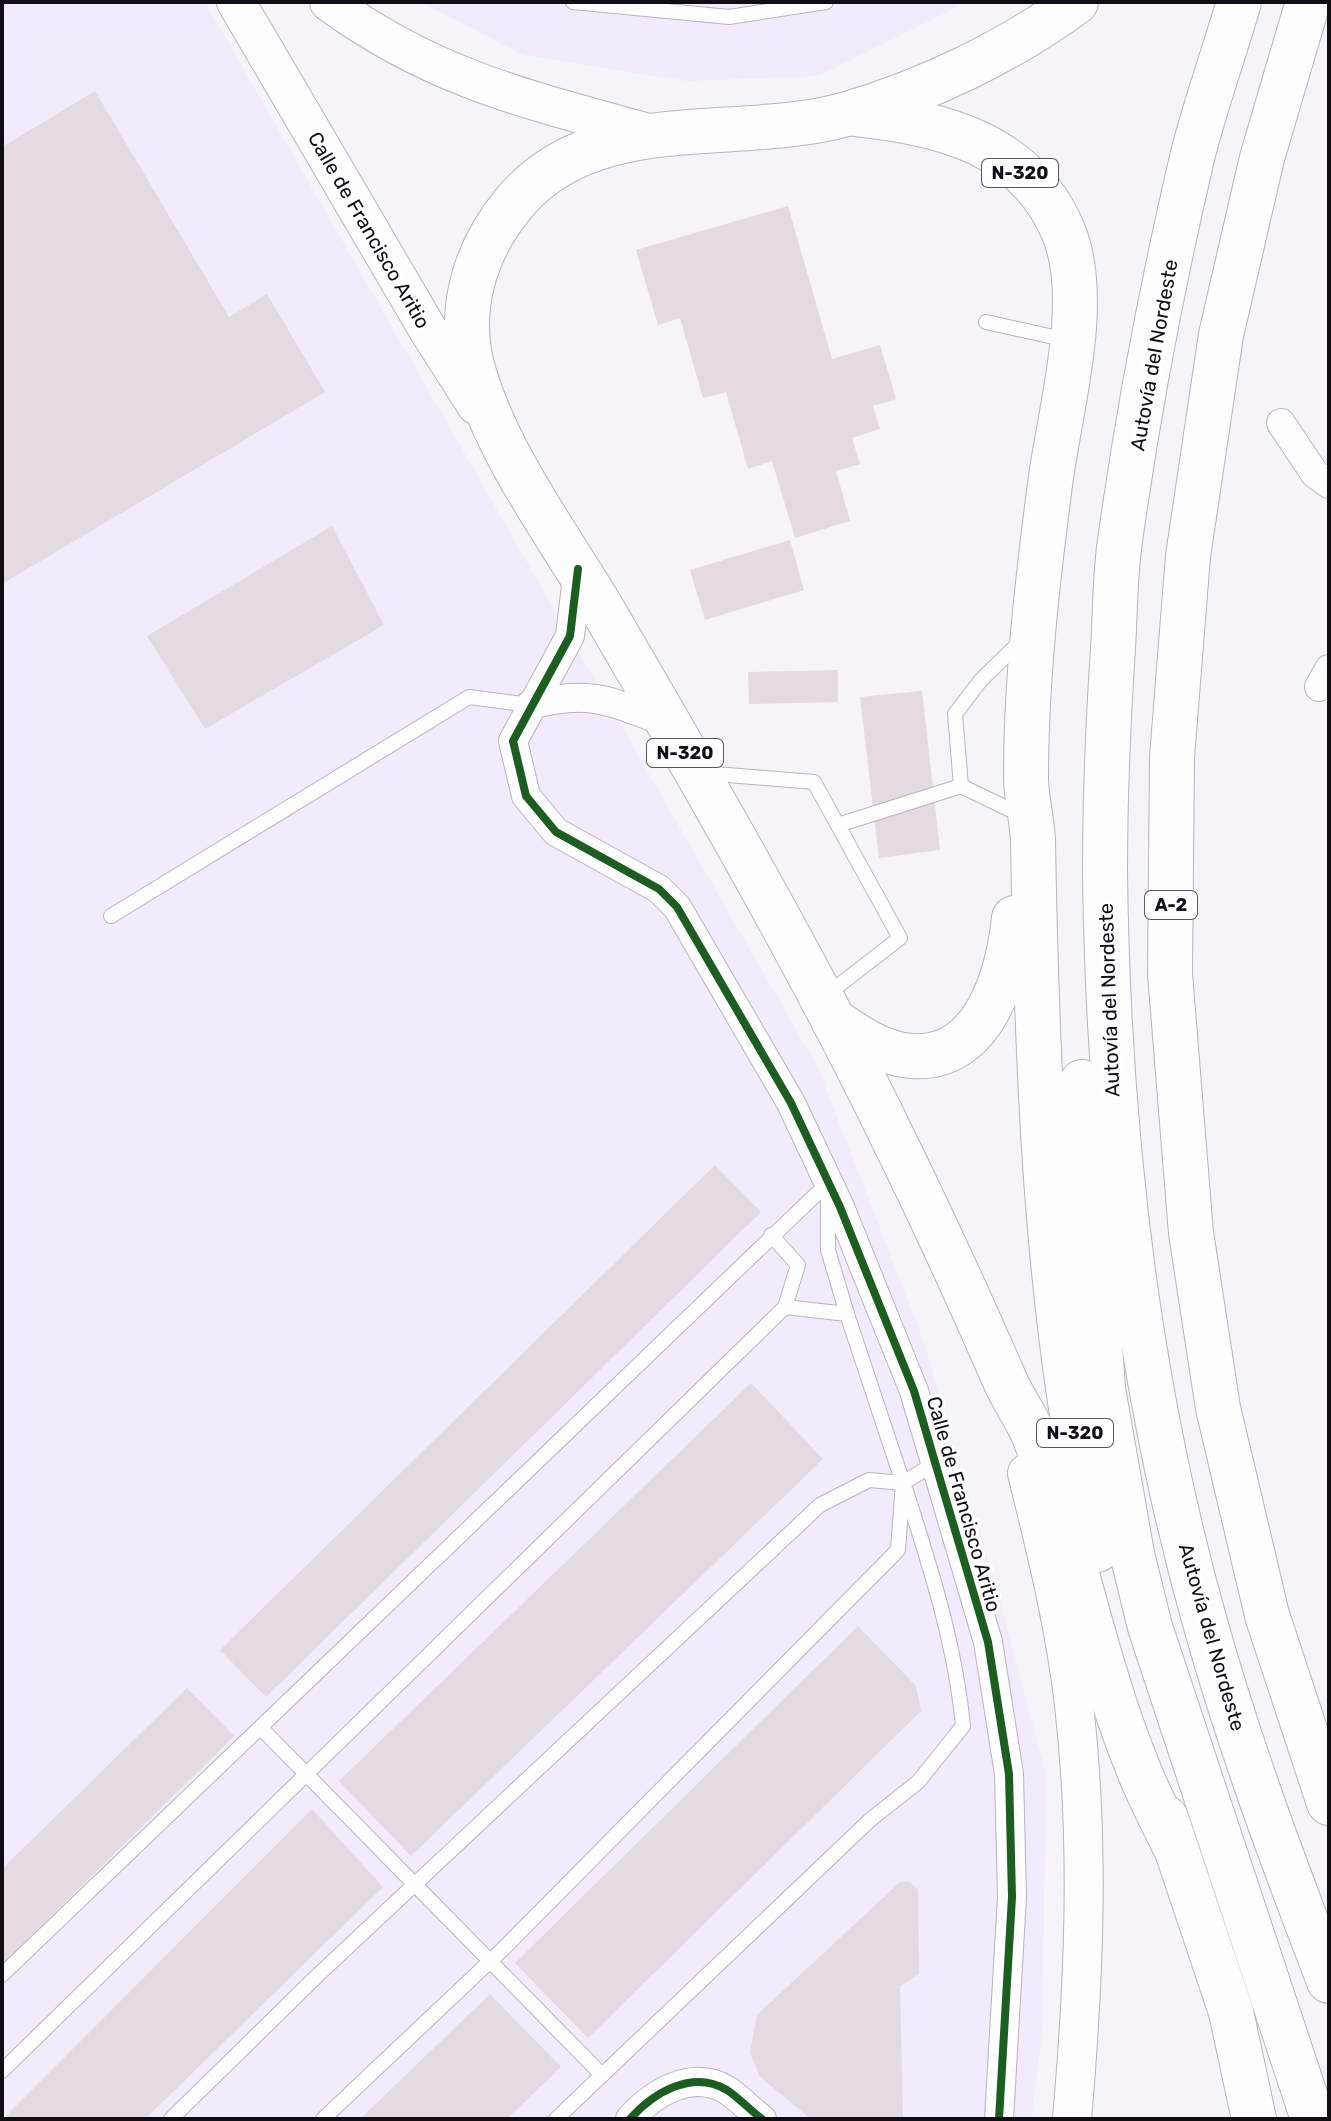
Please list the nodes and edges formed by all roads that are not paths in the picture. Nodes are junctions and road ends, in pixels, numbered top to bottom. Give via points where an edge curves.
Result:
1 (236, 2) edge
2 (329, 2) edge
3 (573, 2) edge
4 (579, 2) edge
5 (826, 2) edge
6 (1076, 2) edge
7 (1239, 2) edge
8 (1308, 2) edge
9 (849, 113) junction
10 (652, 134) junction
11 (986, 322) dead end
12 (1071, 341) junction
13 (1281, 423) dead end
14 (509, 454) junction
15 (1329, 484) edge
16 (578, 569) junction
17 (1035, 628) junction
18 (530, 705) junction
19 (669, 723) junction
20 (696, 772) junction
21 (961, 786) junction
22 (1022, 796) junction
23 (1105, 822) junction
24 (838, 825) junction
25 (111, 916) dead end
26 (827, 1009) junction
27 (828, 1183) junction
28 (771, 1235) junction
29 (785, 1307) junction
30 (847, 1314) junction
31 (1006, 1384) junction
32 (937, 1462) junction
33 (903, 1483) junction
34 (261, 1728) junction
35 (308, 1773) junction
36 (1329, 1803) edge
37 (1174, 1845) junction
38 (414, 1885) junction
39 (489, 1962) junction
40 (2, 1975) edge
41 (1329, 1981) edge
42 (2, 2071) edge
43 (602, 2075) junction
44 (171, 2119) edge
45 (323, 2119) edge
46 (556, 2119) edge
47 (630, 2119) edge
48 (762, 2119) edge
49 (999, 2119) edge
50 (1072, 2119) edge
51 (1254, 2119) edge
52 (1313, 2119) edge

1 - 14 main road, Calle de Francisco Aritio via 427,328
2 - 10 main road via 451,74
3 - 4 lane
4 - 5 lane via 729,17
6 - 9 highway via 1022,40
7 - 23 highway, Autovía del Nordeste via 1193,153 1119,551
8 - 36 highway, A-2 via 1262,158 1221,335 1188,556 1172,757 1170,974 1191,1233 1218,1408 1267,1615
9 - 10 highway, N-320 via 763,130
9 - 12 highway, N-320 via 948,129 990,149 1022,175 1052,211 1069,249 1074,294
10 - 14 highway, N-320 via 575,155 545,173 512,205 481,253 470,287 469,354
11 - 12 lane
12 - 17 highway, N-320
13 - 15 street via 1315,474
14 - 16 highway, N-320
16 - 18 street, Calle de Francisco Aritio via 570,636
16 - 19 highway, N-320
17 - 21 lane via 981,680 955,714
17 - 22 highway, N-320
18 - 19 street via 602,697
18 - 25 lane via 469,697
18 - 27 street, Calle de Francisco Aritio via 513,741 526,796 556,832 669,895 791,1103
19 - 20 highway, N-320
20 - 24 lane via 814,782
20 - 26 highway, N-320
21 - 22 lane
21 - 24 lane
22 - 26 highway, N-320 via 1011,943 988,1014 949,1048 910,1056 862,1040
22 - 37 highway, N-320 via 1032,833 1038,1073 1063,1352 1099,1560
23 - 41 highway, Autovía del Nordeste via 1114,1116 1140,1332 1205,1624 1280,1854
23 - 52 highway via 1079,1018 1103,1389 1150,1627
24 - 26 lane via 900,938
26 - 31 highway, N-320 via 953,1260
27 - 28 lane
27 - 30 lane via 828,1250
27 - 32 street, Calle de Francisco Aritio via 914,1391
28 - 29 lane via 798,1265
28 - 34 lane
29 - 30 lane
29 - 35 lane
30 - 33 lane
31 - 37 highway, N-320 via 1035,1437 1137,1766
31 - 50 main road via 1058,1601 1078,1751 1085,1897
32 - 33 lane
32 - 49 street, Calle de Francisco Aritio via 988,1642 1009,1774 1012,1897
33 - 38 lane via 869,1480 820,1505
33 - 39 lane via 898,1550
33 - 43 lane via 945,1612 963,1726 918,1782 870,1820
34 - 35 lane
34 - 40 lane
35 - 38 lane
35 - 42 lane
37 - 51 highway, N-320 via 1234,2023
38 - 39 lane
38 - 44 lane
39 - 43 lane
39 - 45 lane
43 - 46 lane
47 - 48 street via 645,2102 678,2084 710,2083

